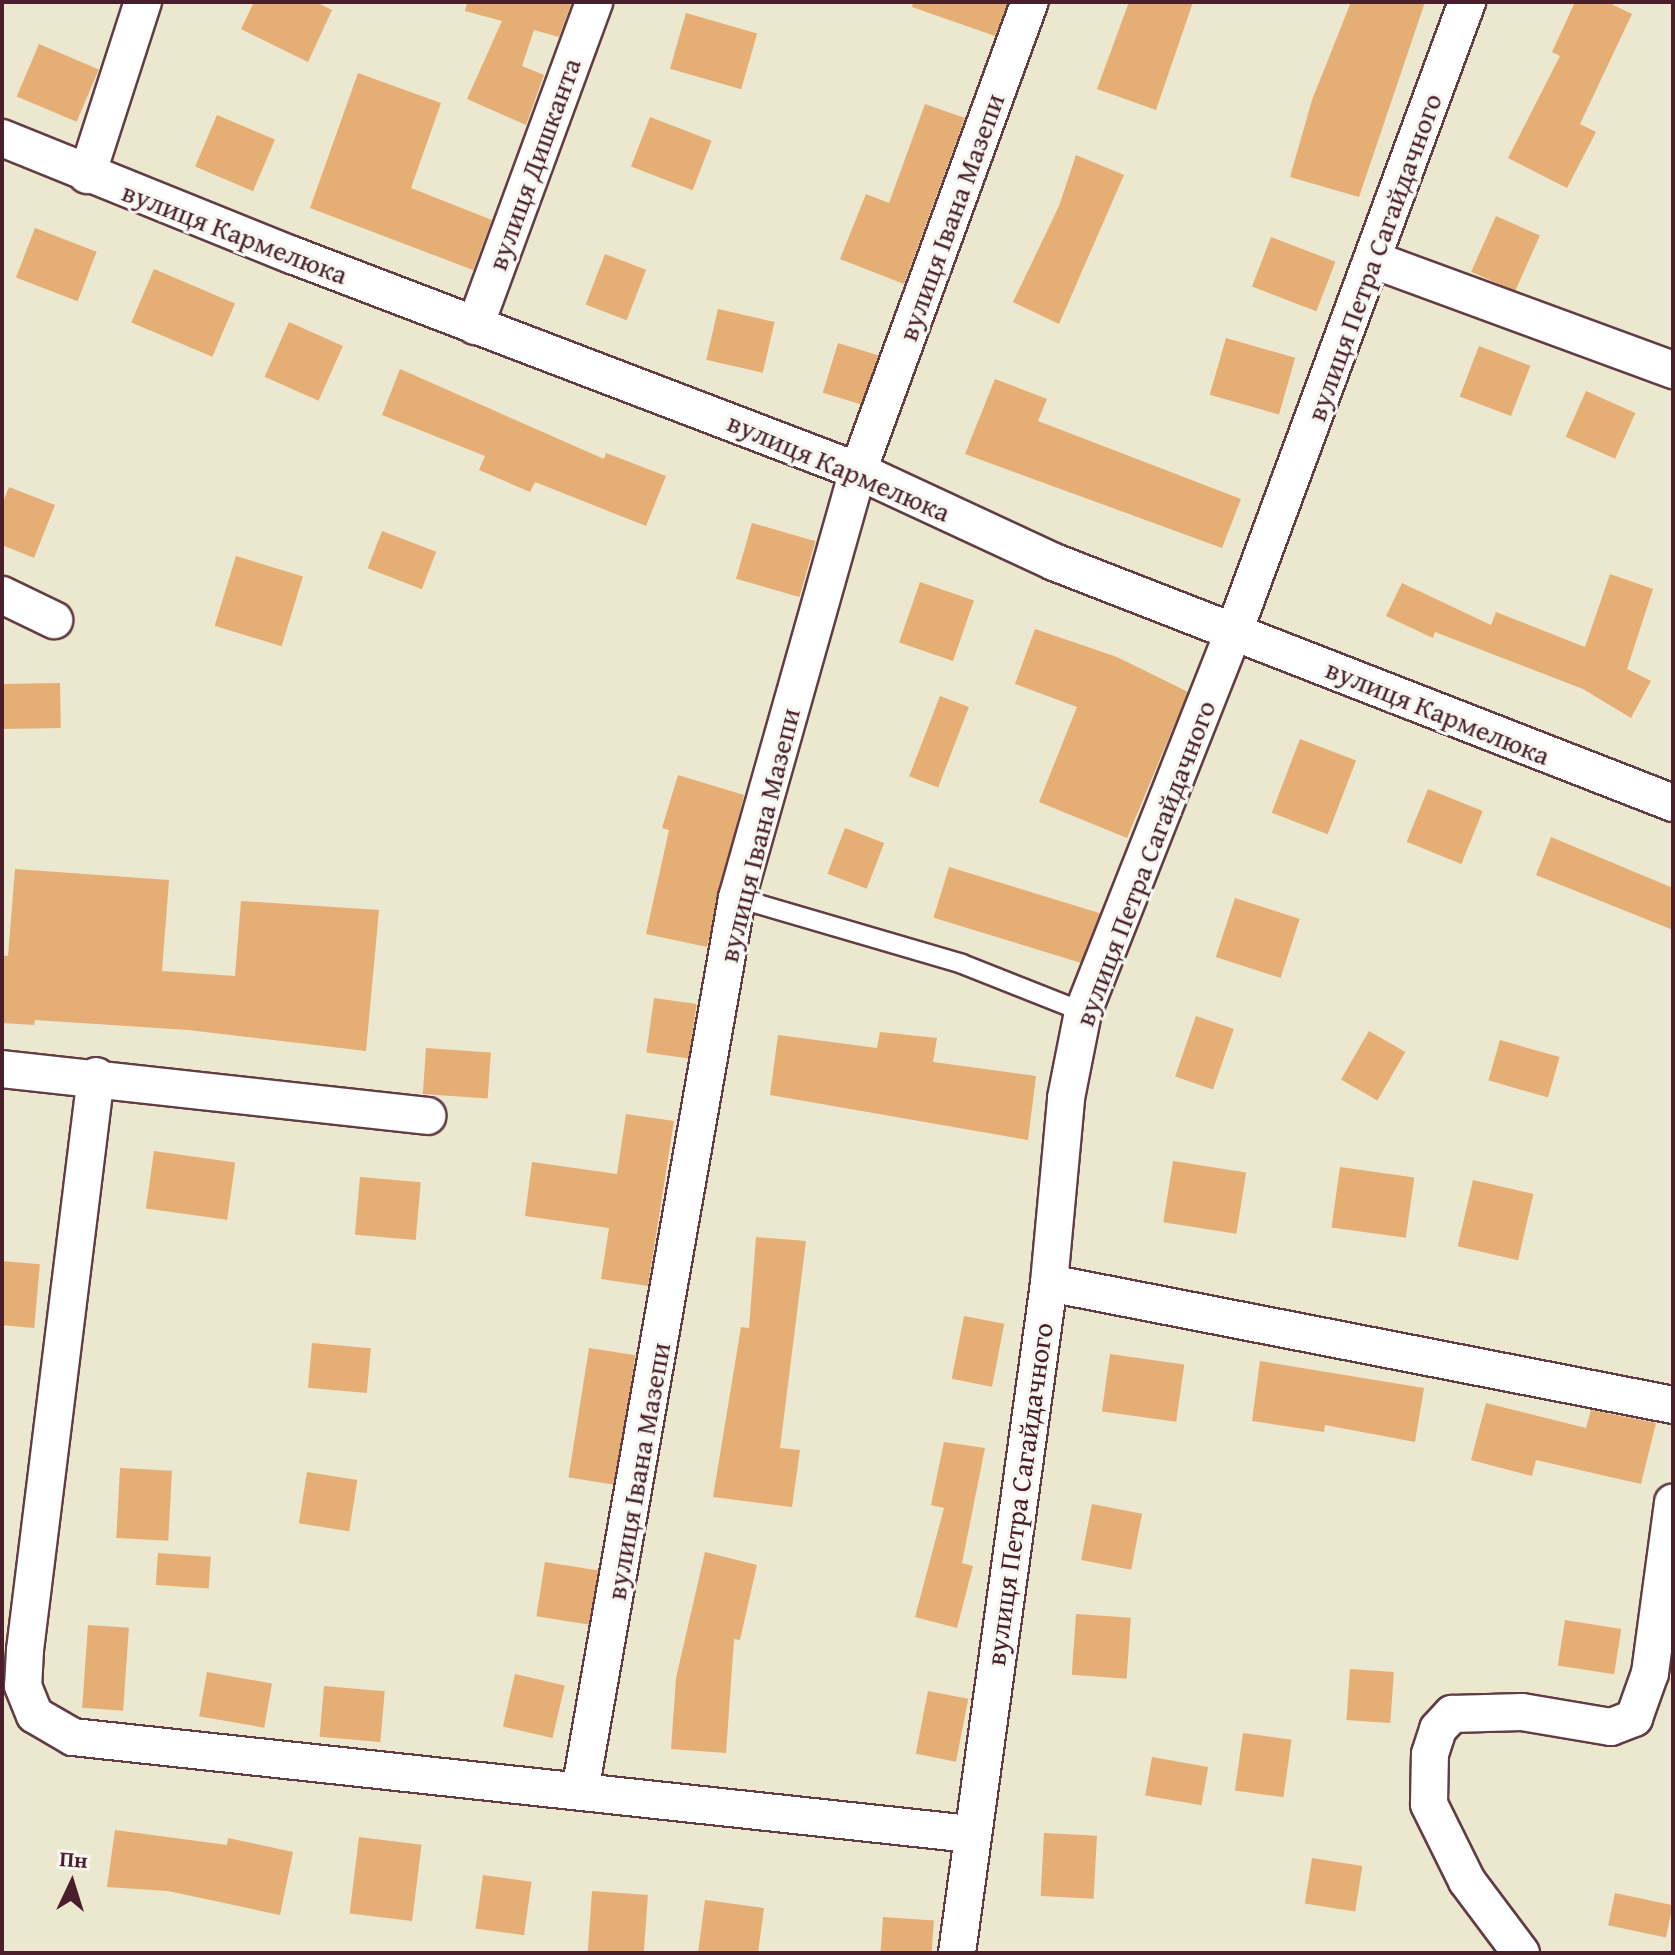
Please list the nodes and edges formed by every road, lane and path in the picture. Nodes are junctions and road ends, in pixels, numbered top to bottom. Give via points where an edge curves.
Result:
1 (143, 2) edge
2 (594, 2) edge
3 (1030, 2) edge
4 (1467, 2) edge
5 (2, 138) edge
6 (87, 175) junction
7 (1374, 260) junction
8 (475, 326) junction
9 (1673, 370) edge
10 (858, 471) junction
11 (2, 595) edge
12 (54, 620) dead end
13 (1235, 629) junction
14 (1673, 803) edge
15 (737, 898) junction
16 (1083, 1012) junction
17 (2, 1069) edge
18 (96, 1076) junction
19 (427, 1116) dead end
20 (1049, 1283) junction
21 (1673, 1405) edge
22 (1673, 1503) edge
23 (580, 1791) junction
24 (970, 1834) junction
25 (957, 1953) edge
26 (1521, 1953) edge

1 - 6 street
2 - 8 street, вулиця Дишканта
3 - 10 street, вулиця Івана Мазепи
4 - 7 street, вулиця Петра Сагайдачного
5 - 6 street, вулиця Кармелюка
6 - 8 street, вулиця Кармелюка
7 - 9 street
7 - 13 street, вулиця Петра Сагайдачного
8 - 10 street, вулиця Кармелюка
10 - 13 street, вулиця Кармелюка via 1054,562
10 - 15 street, вулиця Івана Мазепи
11 - 12 street
13 - 14 street, вулиця Кармелюка
13 - 16 street, вулиця Петра Сагайдачного
15 - 16 lane via 962,964
15 - 23 street, вулиця Івана Мазепи
16 - 20 street, вулиця Петра Сагайдачного via 1066,1098
17 - 18 street
18 - 19 street
18 - 23 street via 25,1650 23,1686 35,1715 73,1737
20 - 21 street
20 - 24 street, вулиця Петра Сагайдачного
22 - 26 street via 1650,1673 1634,1718 1611,1727 1522,1712 1452,1714 1438,1729 1430,1754 1429,1804 1467,1881
23 - 24 street
24 - 25 street, вулиця Петра Сагайдачного

